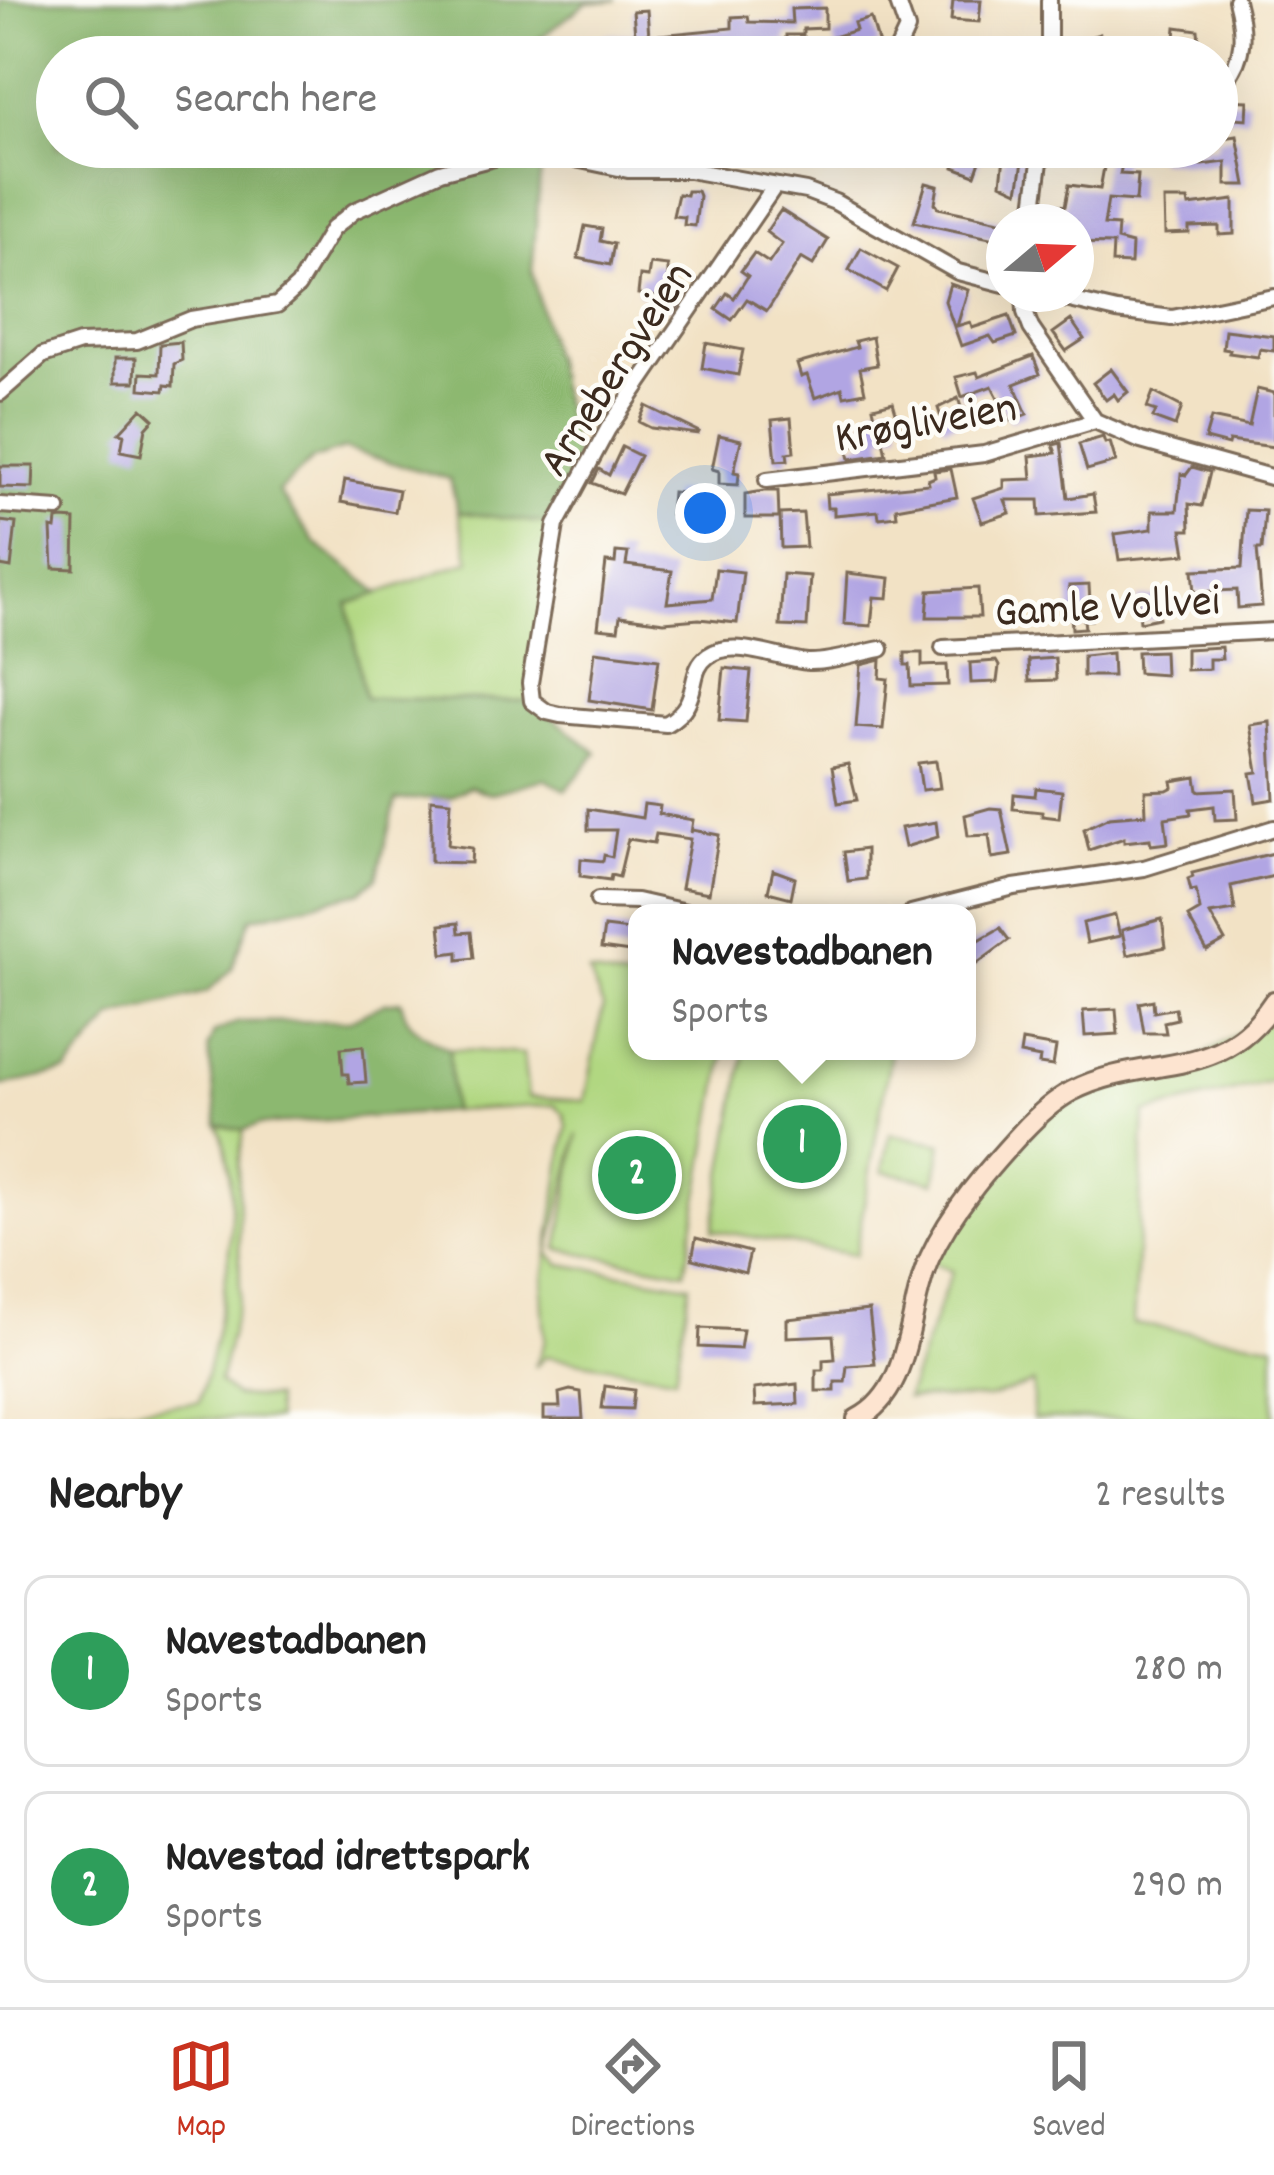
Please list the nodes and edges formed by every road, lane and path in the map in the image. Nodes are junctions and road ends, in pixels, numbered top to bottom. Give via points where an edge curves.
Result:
1 (897, 0) edge
2 (1049, 0) edge
3 (1236, 0) edge
4 (904, 36) edge
5 (1049, 36) edge
6 (1238, 58) edge
7 (455, 168) edge
8 (619, 168) edge
9 (1039, 168) edge
10 (774, 187) junction
11 (1034, 204) edge
12 (986, 278) edge
13 (1274, 297) edge
14 (1094, 306) edge
15 (1025, 312) edge
16 (0, 392) edge
17 (1095, 421) junction
18 (1274, 478) edge
19 (766, 480) dead end
20 (0, 505) edge
21 (58, 509) dead end
22 (1274, 631) edge
23 (943, 648) dead end
24 (881, 649) dead end
25 (1274, 828) edge
26 (598, 900) dead end
27 (650, 904) edge
28 (947, 904) edge
29 (1270, 1014) edge
30 (856, 1419) edge

1 - 4 street
2 - 5 street
3 - 6 street
7 - 16 street via 354,211 278,305 191,319 137,340 80,343 43,355
8 - 10 street via 689,170
9 - 11 street
10 - 12 street via 836,202 940,264
10 - 24 street, Arnebergveien via 608,429 556,525 532,701 560,715 666,724 689,706 710,653 735,649 812,662
13 - 14 street via 1172,318
15 - 17 street, Krøgliveien
17 - 18 street
17 - 19 street, Krøgliveien via 983,454
20 - 21 street
22 - 23 street, Gamle Vollvei
25 - 28 street via 1144,868
26 - 27 street
29 - 30 street via 1222,1051 1072,1091 1025,1129 939,1240 899,1369 880,1402

